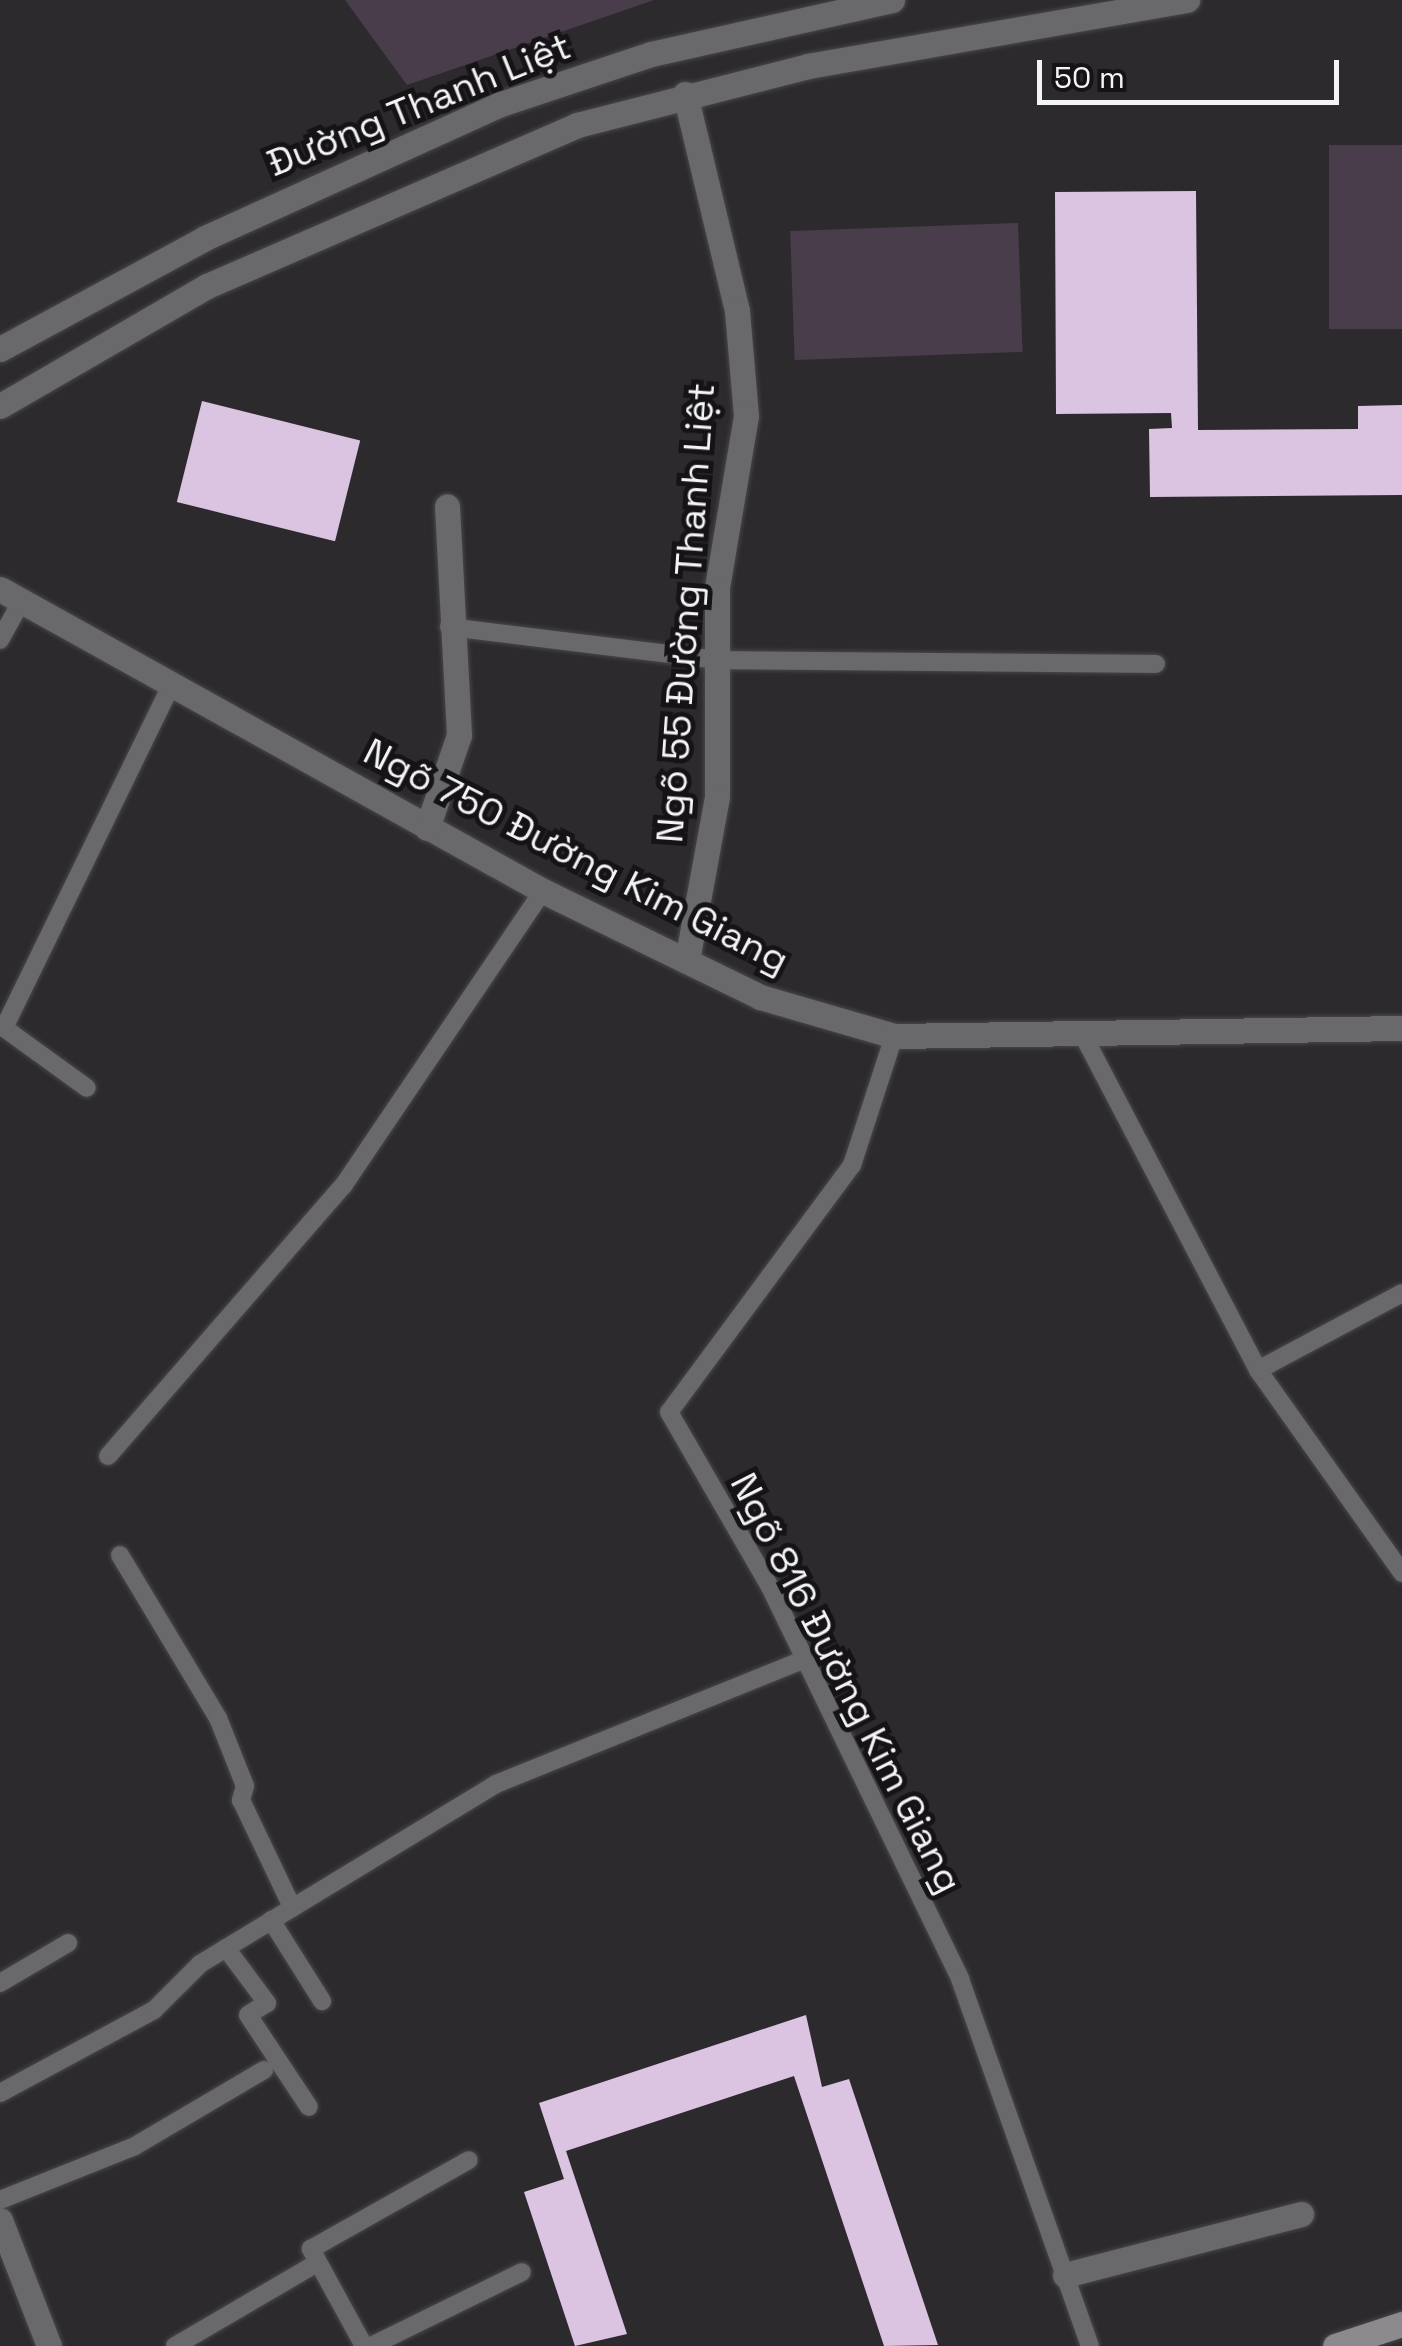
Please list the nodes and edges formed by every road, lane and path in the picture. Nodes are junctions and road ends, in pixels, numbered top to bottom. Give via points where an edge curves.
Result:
1 (892, 0) edge
2 (1187, 0) edge
3 (685, 94) junction
4 (0, 349) edge
5 (0, 406) edge
6 (447, 506) dead end
7 (10, 596) edge
8 (449, 627) junction
9 (0, 640) edge
10 (716, 660) junction
11 (1156, 664) dead end
12 (171, 686) junction
13 (426, 828) junction
14 (544, 891) junction
15 (687, 961) junction
16 (2, 1027) edge
17 (1402, 1028) edge
18 (894, 1036) junction
19 (1084, 1037) junction
20 (87, 1088) dead end
21 (1402, 1293) edge
22 (1258, 1370) junction
23 (108, 1456) dead end
24 (120, 1555) dead end
25 (1402, 1574) edge
26 (800, 1661) junction
27 (292, 1907) junction
28 (271, 1920) junction
29 (68, 1942) dead end
30 (226, 1948) junction
31 (0, 1982) edge
32 (322, 2001) dead end
33 (264, 2070) dead end
34 (0, 2093) edge
35 (309, 2107) dead end
36 (469, 2160) dead end
37 (0, 2200) edge
38 (1300, 2214) dead end
39 (0, 2220) edge
40 (317, 2263) junction
41 (522, 2272) dead end
42 (1065, 2276) junction
43 (1402, 2324) edge
44 (49, 2346) edge
45 (175, 2346) edge
46 (367, 2346) edge
47 (1090, 2346) edge
48 (1335, 2346) edge

1 - 4 street, Đường Thanh Liệt via 651,54 498,105 205,238
2 - 3 street
3 - 5 street via 452,172 208,286
3 - 10 street, Ngõ 55 Đường Thanh Liệt via 736,311 746,416 717,588
6 - 8 street
7 - 9 lane
7 - 12 street, Ngõ 750 Đường Kim Giang
8 - 10 lane
8 - 13 street via 459,735
10 - 11 lane
10 - 15 street, Ngõ 55 Đường Thanh Liệt via 718,797
12 - 13 street, Ngõ 750 Đường Kim Giang
12 - 16 lane
13 - 14 street, Ngõ 750 Đường Kim Giang
14 - 15 street, Ngõ 750 Đường Kim Giang
14 - 23 lane via 343,1186
15 - 18 street, Ngõ 750 Đường Kim Giang via 760,996
16 - 20 lane
17 - 19 street, Ngõ 750 Đường Kim Giang
18 - 19 street, Ngõ 750 Đường Kim Giang
18 - 26 lane, Ngõ 816 Đường Kim Giang via 852,1164 669,1412 770,1587
19 - 22 lane
21 - 22 lane
22 - 25 lane
24 - 27 lane via 218,1718 246,1786 240,1800
26 - 27 lane via 496,1784
26 - 42 lane, Ngõ 816 Đường Kim Giang via 960,1979
27 - 28 lane
28 - 30 lane
28 - 32 lane
29 - 31 lane
30 - 34 lane via 154,2010
30 - 35 lane via 267,2003 248,2015
33 - 37 lane via 136,2146
36 - 40 lane via 311,2248
38 - 42 street
39 - 44 street
40 - 45 lane
40 - 46 lane
41 - 46 lane
42 - 47 lane, Ngõ 816 Đường Kim Giang
43 - 48 main road

